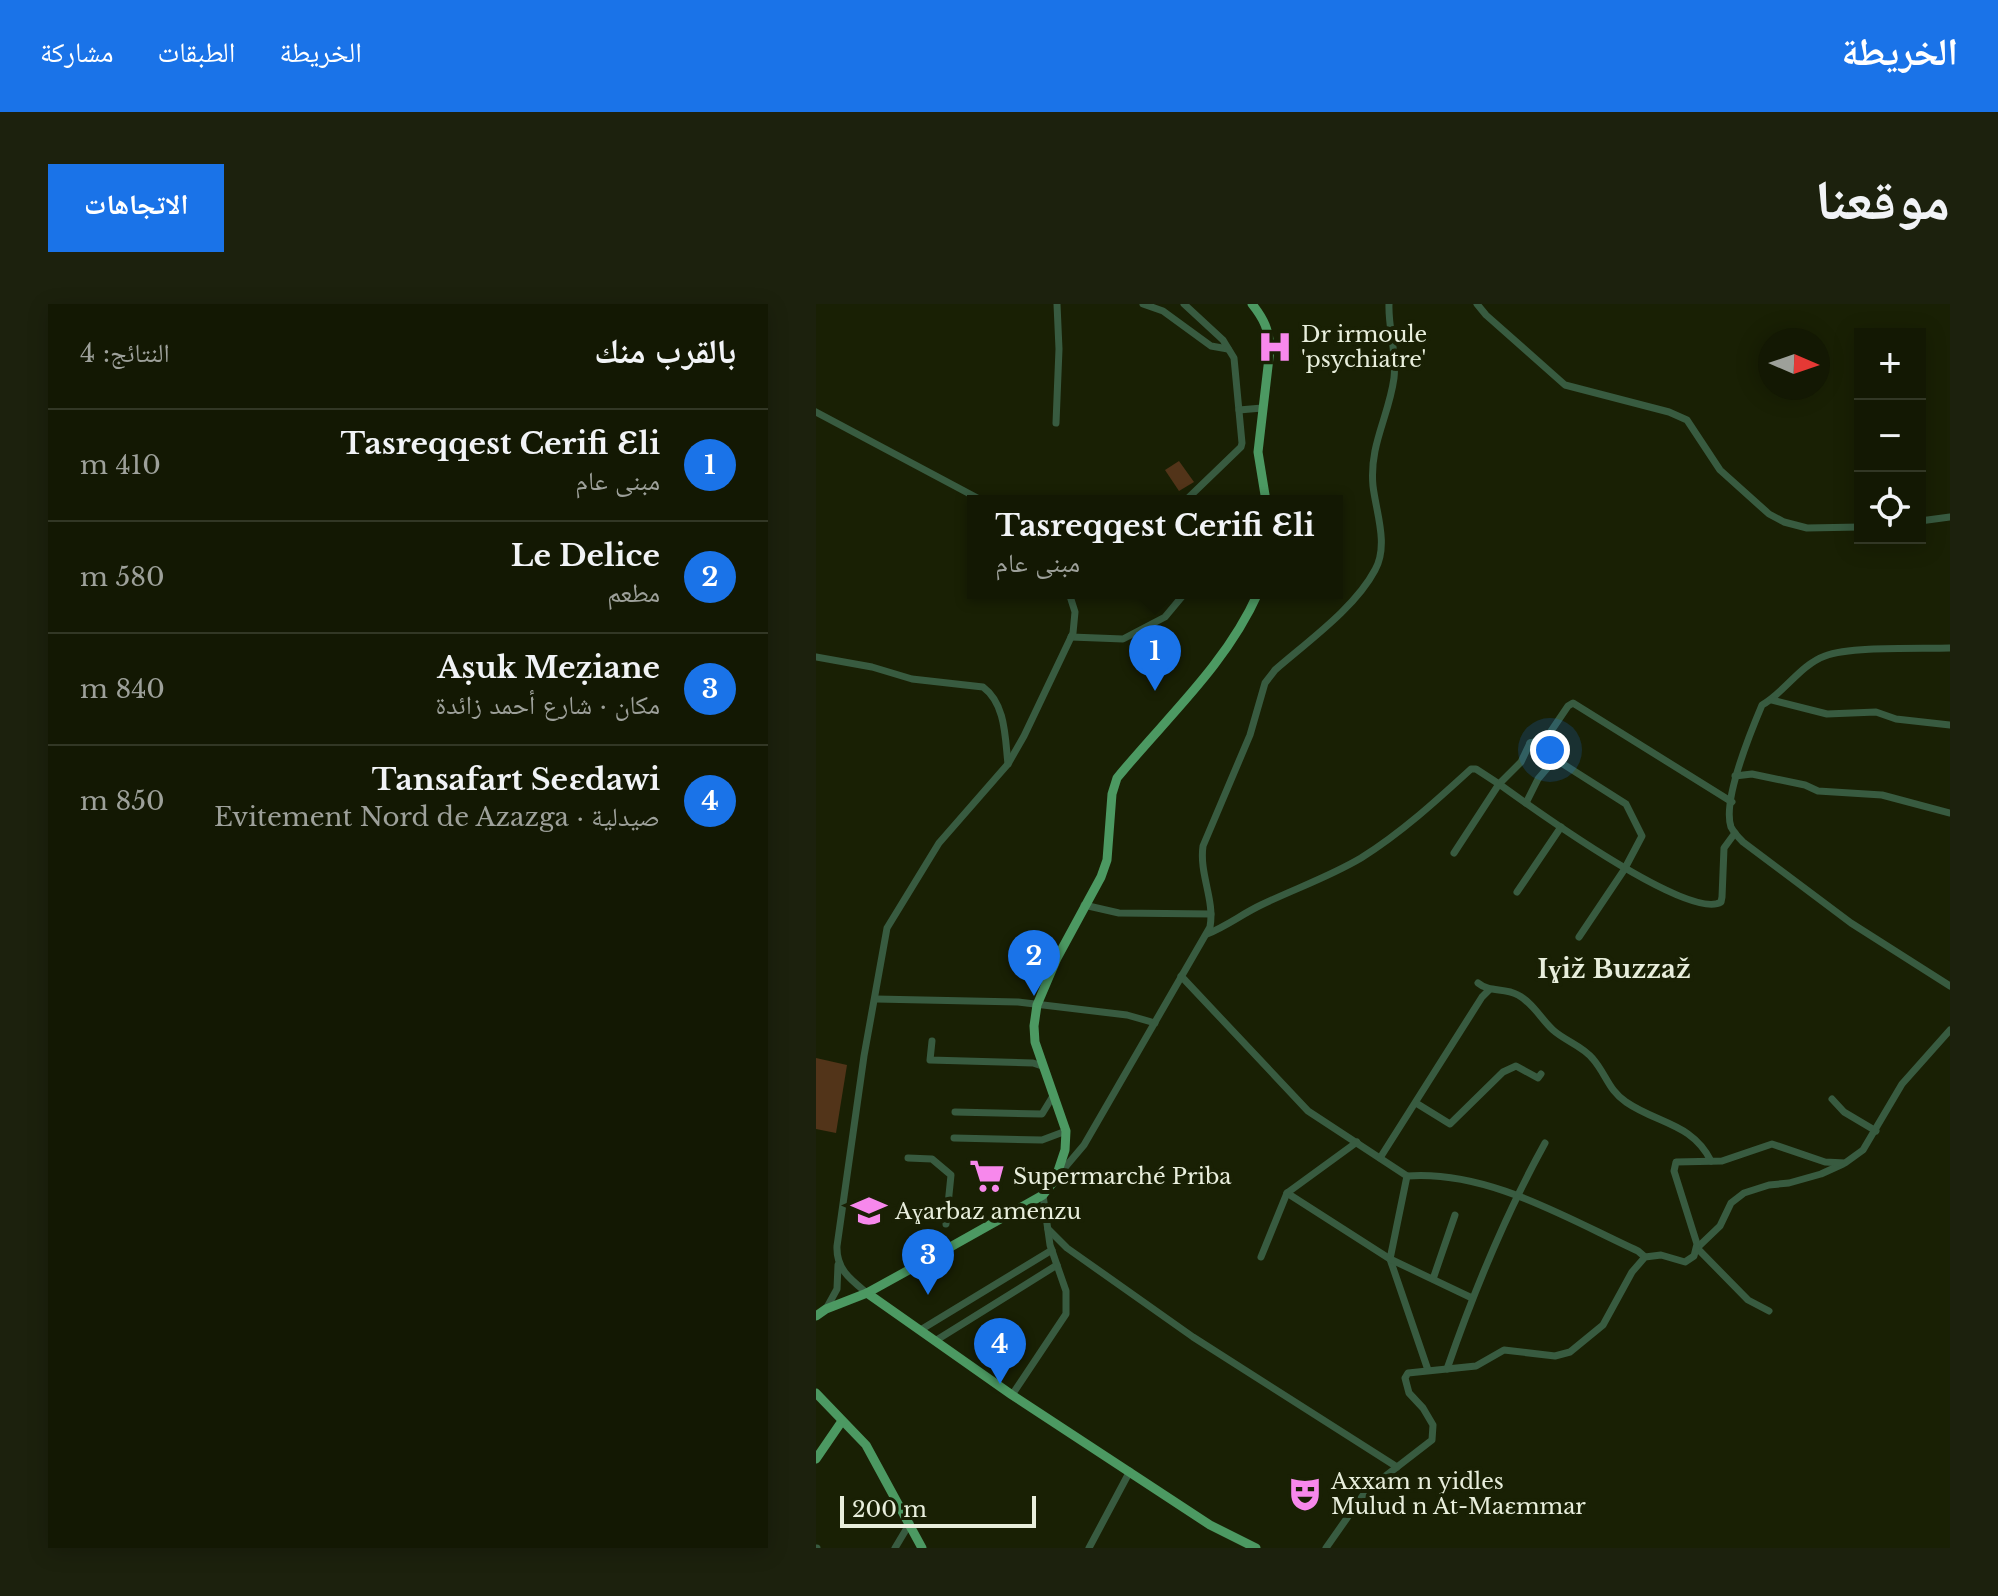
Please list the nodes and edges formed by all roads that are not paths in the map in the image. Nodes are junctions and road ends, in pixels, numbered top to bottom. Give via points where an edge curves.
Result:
1 (1057, 304) edge
2 (1143, 304) edge
3 (1184, 304) edge
4 (1252, 304) edge
5 (1389, 304) edge
6 (1477, 304) edge
7 (1228, 349) junction
8 (1262, 408) junction
9 (1239, 410) junction
10 (816, 412) edge
11 (1056, 423) dead end
12 (972, 495) edge
13 (1191, 495) edge
14 (1265, 495) edge
15 (1950, 517) edge
16 (1926, 520) edge
17 (1854, 527) edge
18 (1070, 599) edge
19 (1180, 599) edge
20 (1255, 599) edge
21 (1071, 637) junction
22 (1950, 648) edge
23 (816, 657) edge
24 (1772, 700) junction
25 (1950, 725) edge
26 (1530, 743) junction
27 (1555, 759) junction
28 (1008, 764) junction
29 (1735, 776) junction
30 (1499, 784) junction
31 (1732, 802) junction
32 (1526, 803) junction
33 (1950, 813) edge
34 (1561, 827) junction
35 (1735, 833) junction
36 (1454, 853) dead end
37 (1624, 870) junction
38 (1517, 892) dead end
39 (1084, 905) junction
40 (1211, 914) junction
41 (1207, 934) junction
42 (1579, 937) dead end
43 (1181, 976) junction
44 (1478, 983) dead end
45 (1950, 986) edge
46 (1489, 990) junction
47 (876, 999) junction
48 (1037, 1005) junction
49 (1155, 1023) junction
50 (1950, 1030) edge
51 (932, 1041) dead end
52 (1042, 1066) junction
53 (1541, 1074) dead end
54 (1053, 1096) junction
55 (1832, 1099) dead end
56 (1416, 1103) junction
57 (955, 1112) dead end
58 (1066, 1131) junction
59 (1876, 1131) junction
60 (954, 1138) dead end
61 (1357, 1142) junction
62 (1545, 1143) dead end
63 (908, 1158) dead end
64 (1380, 1158) junction
65 (1711, 1161) junction
66 (1845, 1163) junction
67 (1407, 1176) junction
68 (1055, 1180) junction
69 (1287, 1193) junction
70 (1043, 1195) junction
71 (1516, 1196) junction
72 (1455, 1215) dead end
73 (946, 1224) dead end
74 (1048, 1229) junction
75 (1697, 1248) junction
76 (1052, 1250) junction
77 (1261, 1257) dead end
78 (1645, 1257) junction
79 (1390, 1259) junction
80 (838, 1263) junction
81 (1057, 1265) junction
82 (1433, 1279) junction
83 (867, 1293) junction
84 (1472, 1298) junction
85 (826, 1309) junction
86 (1769, 1311) dead end
87 (816, 1316) edge
88 (922, 1329) junction
89 (935, 1341) junction
90 (1447, 1369) junction
91 (1428, 1370) junction
92 (816, 1393) edge
93 (1012, 1395) junction
94 (842, 1421) junction
95 (816, 1459) edge
96 (1397, 1467) junction
97 (1130, 1471) junction
98 (910, 1523) junction
99 (895, 1548) edge
100 (922, 1548) edge
101 (1089, 1548) edge
102 (1256, 1548) edge
103 (1326, 1548) edge

1 - 11 street
2 - 7 street via 1163,311 1211,346
3 - 7 street
4 - 8 main road via 1269,333
5 - 40 street via 1395,372 1372,471 1379,559 1361,590 1265,683 1250,735 1203,846
6 - 17 street via 1565,385 1687,420 1720,470 1769,514 1807,528
7 - 9 street via 1234,358
8 - 9 street
8 - 14 main road via 1258,452
9 - 13 street via 1241,447
10 - 12 street
15 - 16 street
18 - 21 street via 1075,623
19 - 21 street via 1165,617 1123,639
20 - 39 main road via 1202,681 1117,778 1107,860
21 - 28 street
22 - 24 street via 1824,656
23 - 28 street via 912,679 983,687 1004,722
24 - 25 street via 1827,714 1876,712
24 - 29 street via 1762,705
26 - 27 street
26 - 30 street via 1521,762
26 - 31 street via 1545,740 1573,703
27 - 32 street
27 - 37 street via 1629,807 1642,836
28 - 47 street via 939,843 887,928
29 - 31 street
29 - 33 street via 1752,774 1818,791 1882,795
30 - 32 street
30 - 36 street
30 - 41 street via 1471,769 1360,859
31 - 35 street via 1730,824
32 - 34 street
34 - 37 street
34 - 38 street
35 - 37 street via 1724,848 1718,905 1701,903
35 - 45 street via 1851,923
37 - 42 street
39 - 40 street via 1119,913
39 - 48 main road
40 - 41 street
41 - 43 street
43 - 49 street
43 - 61 street via 1308,1111
44 - 46 street
46 - 56 street
46 - 65 street via 1525,999 1553,1030 1592,1056 1613,1093 1690,1134
47 - 48 street
47 - 80 street
48 - 49 street
48 - 52 main road via 1035,1042
49 - 68 street via 1084,1145
50 - 59 street via 1902,1084
51 - 52 street via 930,1060
52 - 54 main road
53 - 56 street via 1534,1077 1516,1066 1503,1072 1450,1124
54 - 57 street via 1042,1114
54 - 58 main road
55 - 59 street
56 - 64 street
58 - 60 street via 1042,1140
58 - 68 main road
59 - 66 street
61 - 64 street
61 - 69 street
62 - 71 street
63 - 73 street via 932,1159 951,1175
64 - 67 street
65 - 66 street via 1772,1144 1825,1162
65 - 75 street via 1679,1160 1674,1167
66 - 75 street via 1744,1193
67 - 71 street via 1469,1180
67 - 79 street
68 - 70 main road
69 - 77 street
69 - 79 street
70 - 74 street
70 - 83 main road
71 - 78 street
71 - 84 street
72 - 82 street
74 - 76 street
74 - 96 street via 1193,1337
75 - 78 street via 1685,1262
75 - 86 street via 1748,1300
76 - 81 street
76 - 88 street
78 - 90 street via 1603,1325 1570,1352 1555,1356 1504,1350 1480,1365
79 - 82 street
79 - 91 street
80 - 83 street
80 - 85 street via 837,1289
81 - 89 street
81 - 93 street via 1066,1291 1066,1314
82 - 84 street
83 - 85 main road
83 - 88 main road
84 - 90 street
85 - 87 main road
88 - 89 main road
89 - 93 main road
90 - 91 street
91 - 96 street via 1410,1372 1405,1383 1433,1425 1432,1440
92 - 94 main road
93 - 97 main road
94 - 95 main road
94 - 98 main road via 866,1445
96 - 103 street via 1366,1491
97 - 101 street
97 - 102 main road via 1210,1525
98 - 99 street
98 - 100 main road

